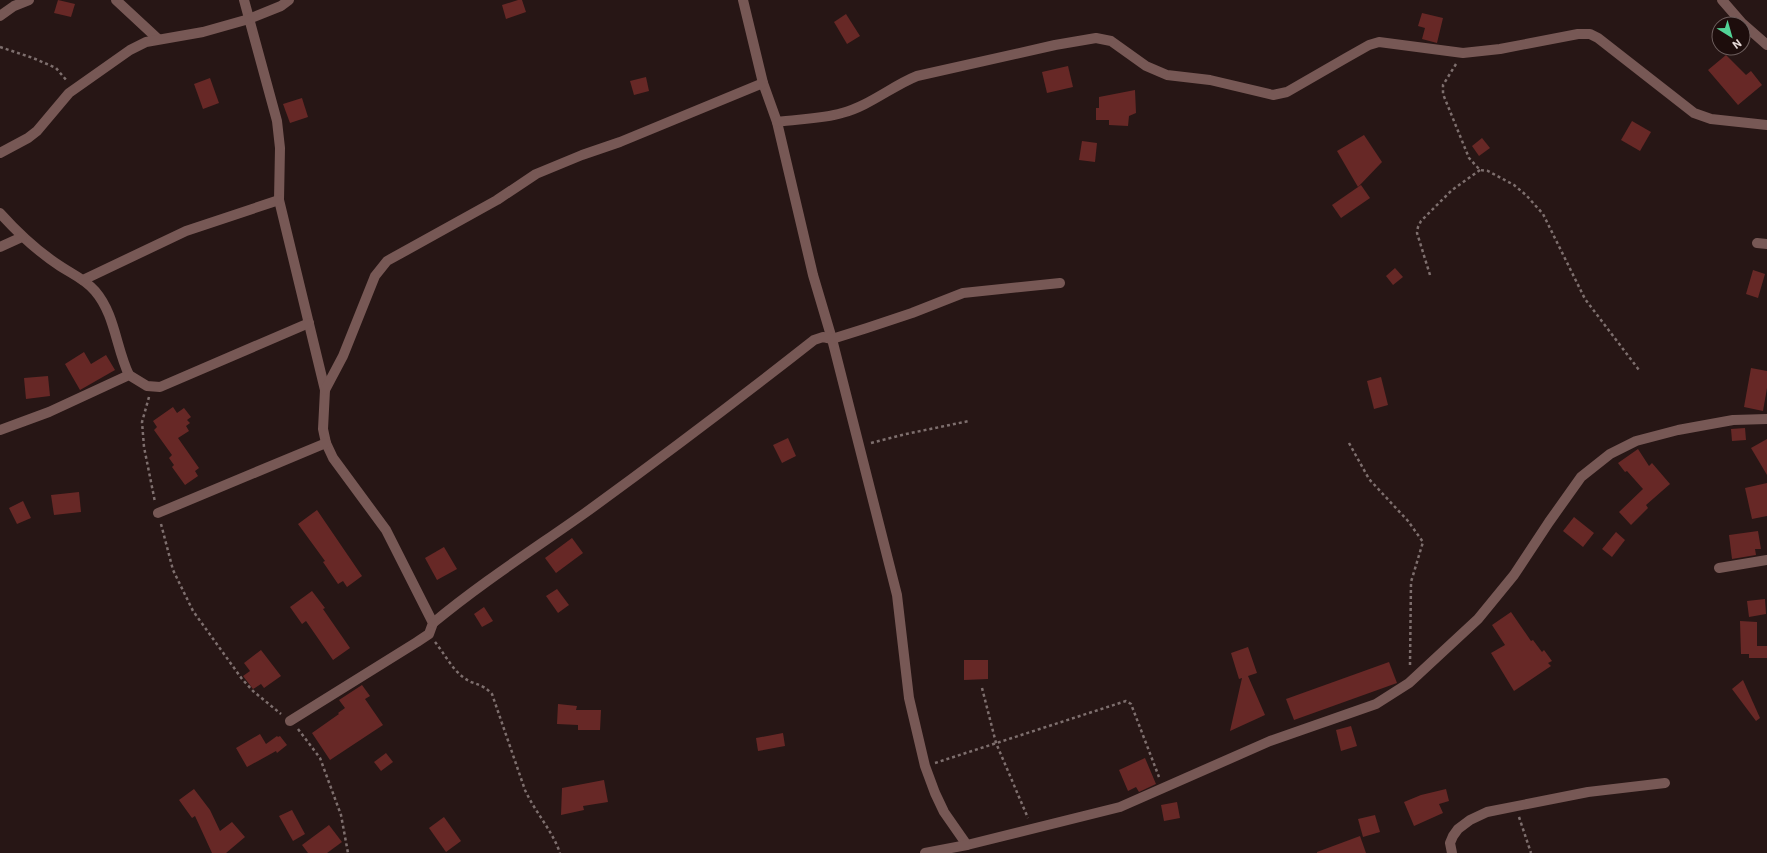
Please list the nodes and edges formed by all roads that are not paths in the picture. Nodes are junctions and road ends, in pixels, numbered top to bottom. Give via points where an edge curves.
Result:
1 (29, 0) edge
2 (116, 0) edge
3 (244, 0) edge
4 (289, 0) edge
5 (743, 0) edge
6 (1722, 0) edge
7 (0, 16) edge
8 (249, 19) junction
9 (158, 39) junction
10 (1767, 45) edge
11 (763, 83) junction
12 (777, 122) junction
13 (1767, 125) edge
14 (0, 153) edge
15 (279, 200) junction
16 (0, 213) edge
17 (22, 237) junction
18 (0, 247) edge
19 (83, 280) junction
20 (1060, 283) dead end
21 (309, 324) junction
22 (832, 339) junction
23 (129, 375) junction
24 (324, 390) junction
25 (1767, 419) edge
26 (0, 430) edge
27 (326, 443) junction
28 (158, 513) road end
29 (1767, 560) edge
30 (1719, 568) dead end
31 (434, 623) junction
32 (290, 721) road end
33 (1665, 783) dead end
34 (962, 848) edge
35 (925, 853) edge
36 (1452, 853) edge

1 - 7 street
2 - 9 street
3 - 8 street
4 - 8 street
5 - 11 street
6 - 10 street via 1742,23
8 - 9 street via 203,32
8 - 15 street via 277,121 280,148
9 - 14 street via 130,50 74,89 55,108 38,131
11 - 12 street
11 - 24 street via 536,174 497,200 387,261 375,276 343,356
12 - 13 street via 842,113 917,76 1055,44 1096,38 1110,41 1146,66 1167,75 1210,80 1273,95 1287,92 1363,48 1379,42 1463,53 1590,34 1694,113 1711,119
12 - 22 street
15 - 19 street via 186,231
15 - 21 street
16 - 17 street
17 - 18 street
17 - 19 street
19 - 23 street via 95,291 105,306
20 - 22 street via 963,293
21 - 23 street via 160,387 152,387
21 - 24 street
22 - 31 street via 814,340 734,403 462,599
22 - 34 street via 897,595 909,698 926,766 935,793
23 - 26 street via 43,415
24 - 27 street via 323,429
25 - 34 street via 1733,420 1678,430 1636,441 1610,454 1581,477 1514,575 1478,619 1409,683 1376,704 1270,741 1120,808
27 - 28 street
27 - 31 street via 333,458 386,530
29 - 30 street
31 - 32 street via 429,634 400,654
33 - 36 street via 1588,792 1487,812 1470,820 1453,836 1450,843
34 - 35 street

